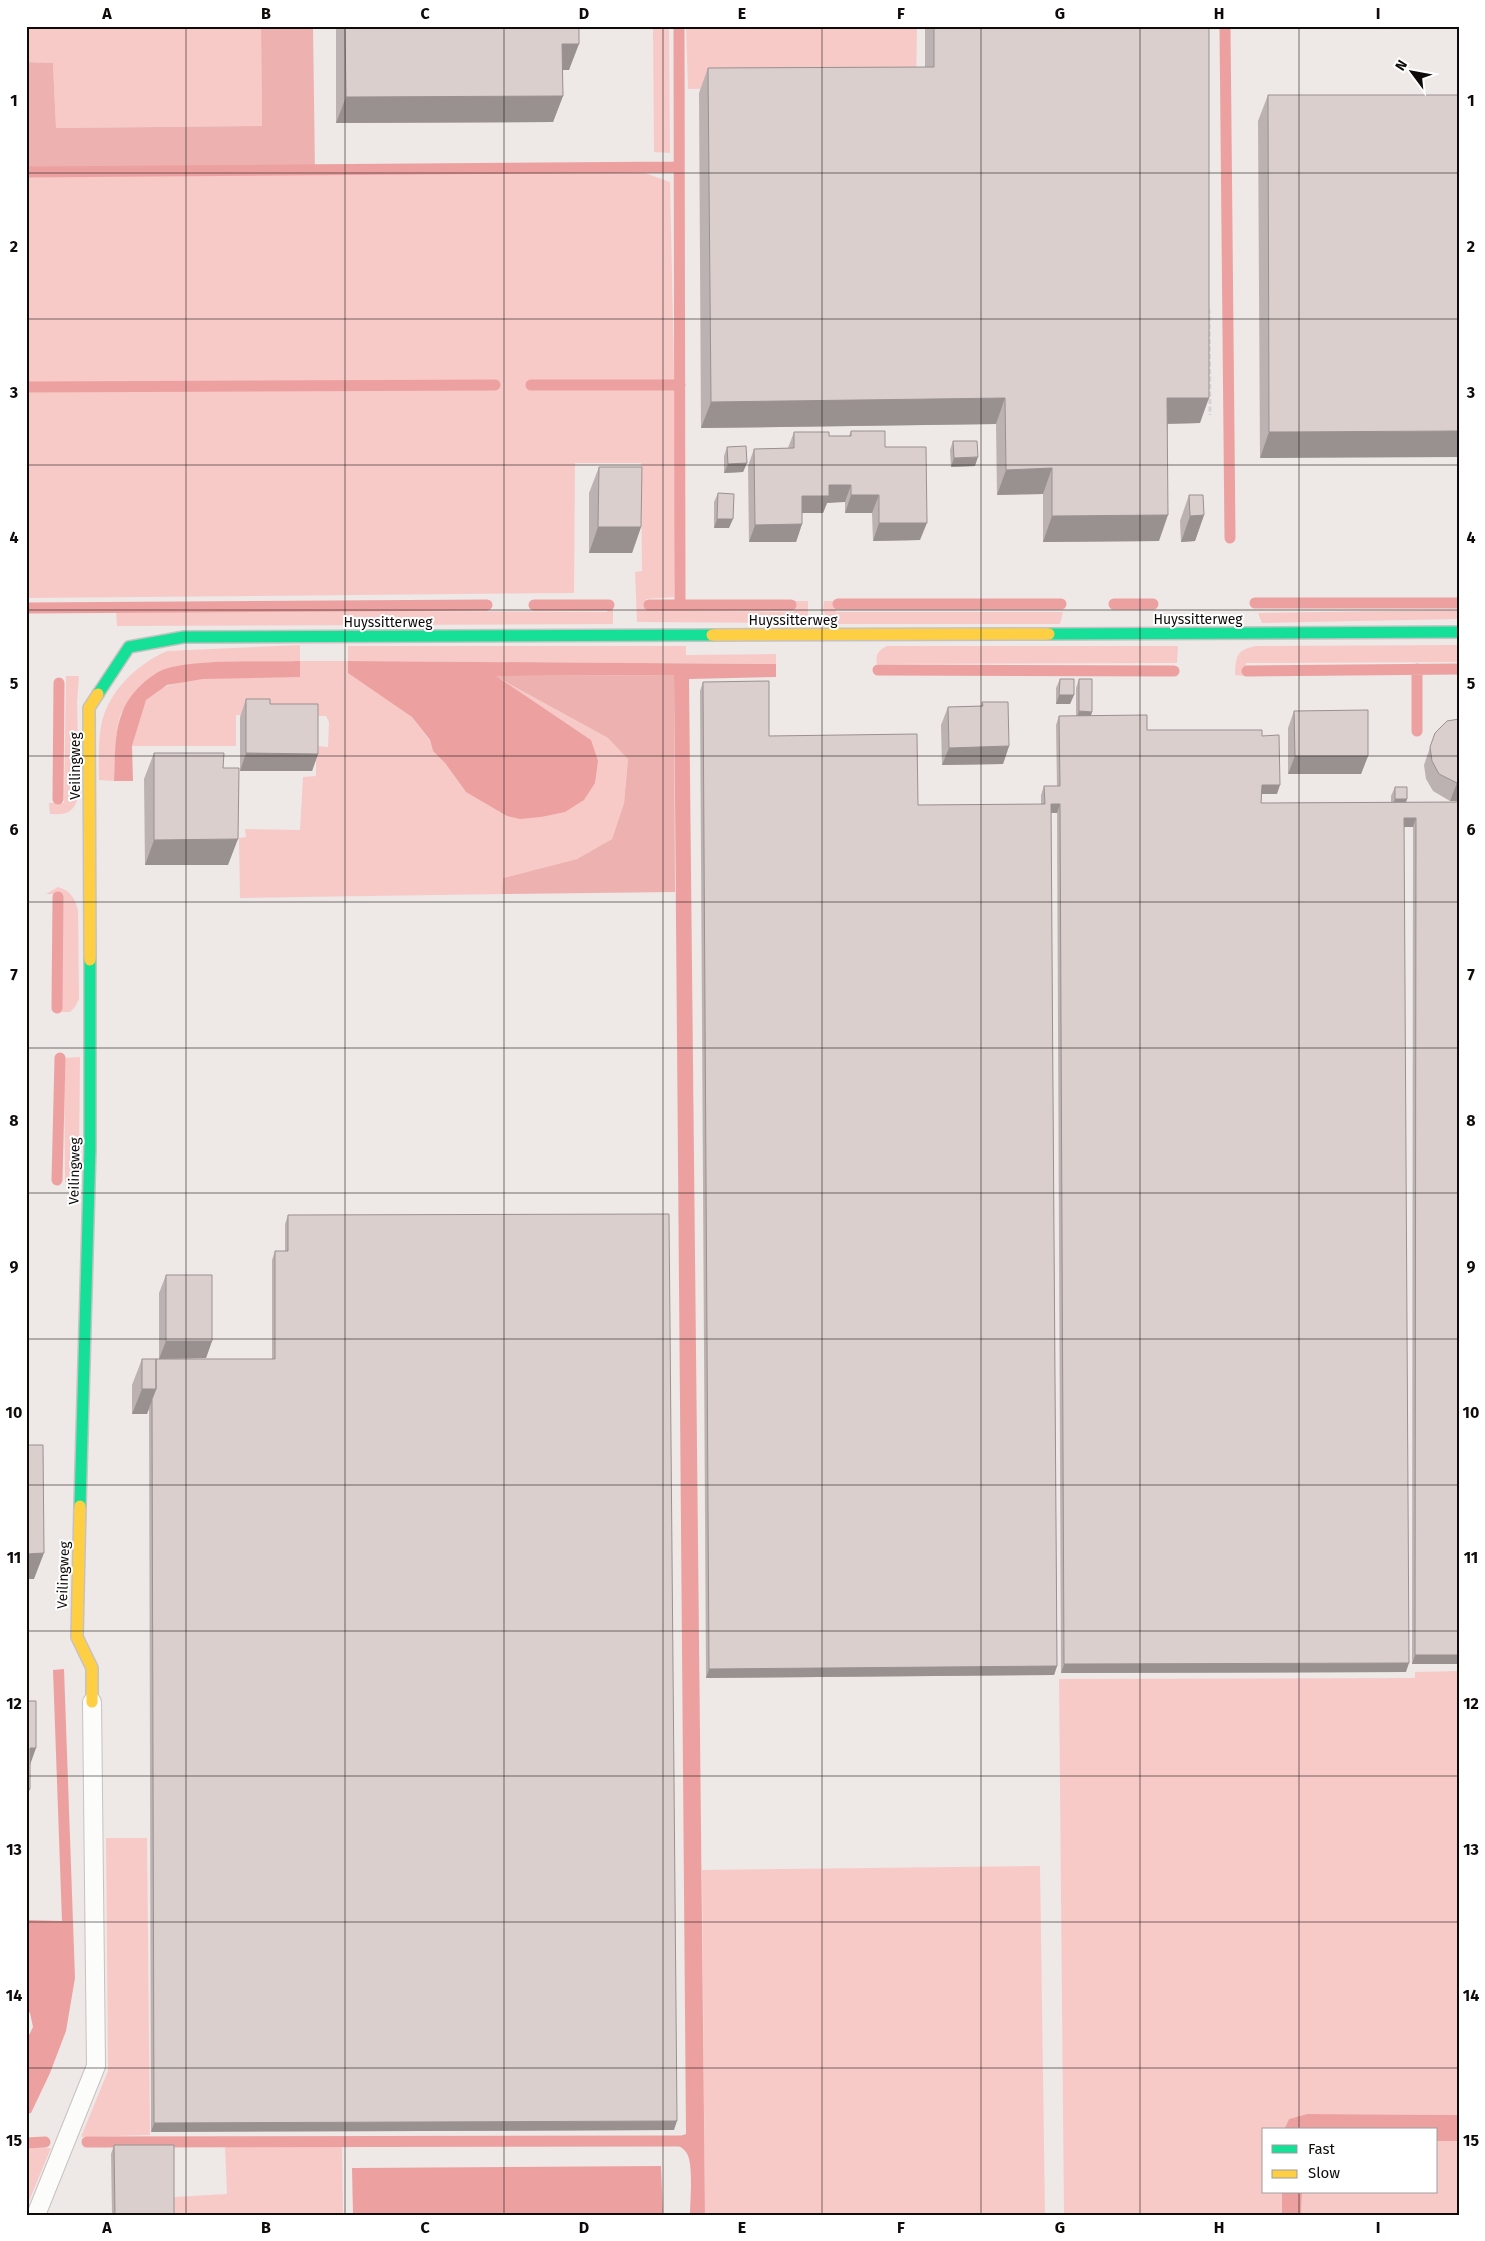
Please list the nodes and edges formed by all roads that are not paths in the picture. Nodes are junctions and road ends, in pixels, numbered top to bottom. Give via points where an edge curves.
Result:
1 (1459, 632) edge
2 (128, 647) joint
3 (92, 1702) joint
4 (36, 2215) edge

1 - 2 street, Huyssitterweg via 184,637
2 - 3 street, Veilingweg via 90,708 90,1148 76,1637 92,1668
3 - 4 lane via 96,2066

